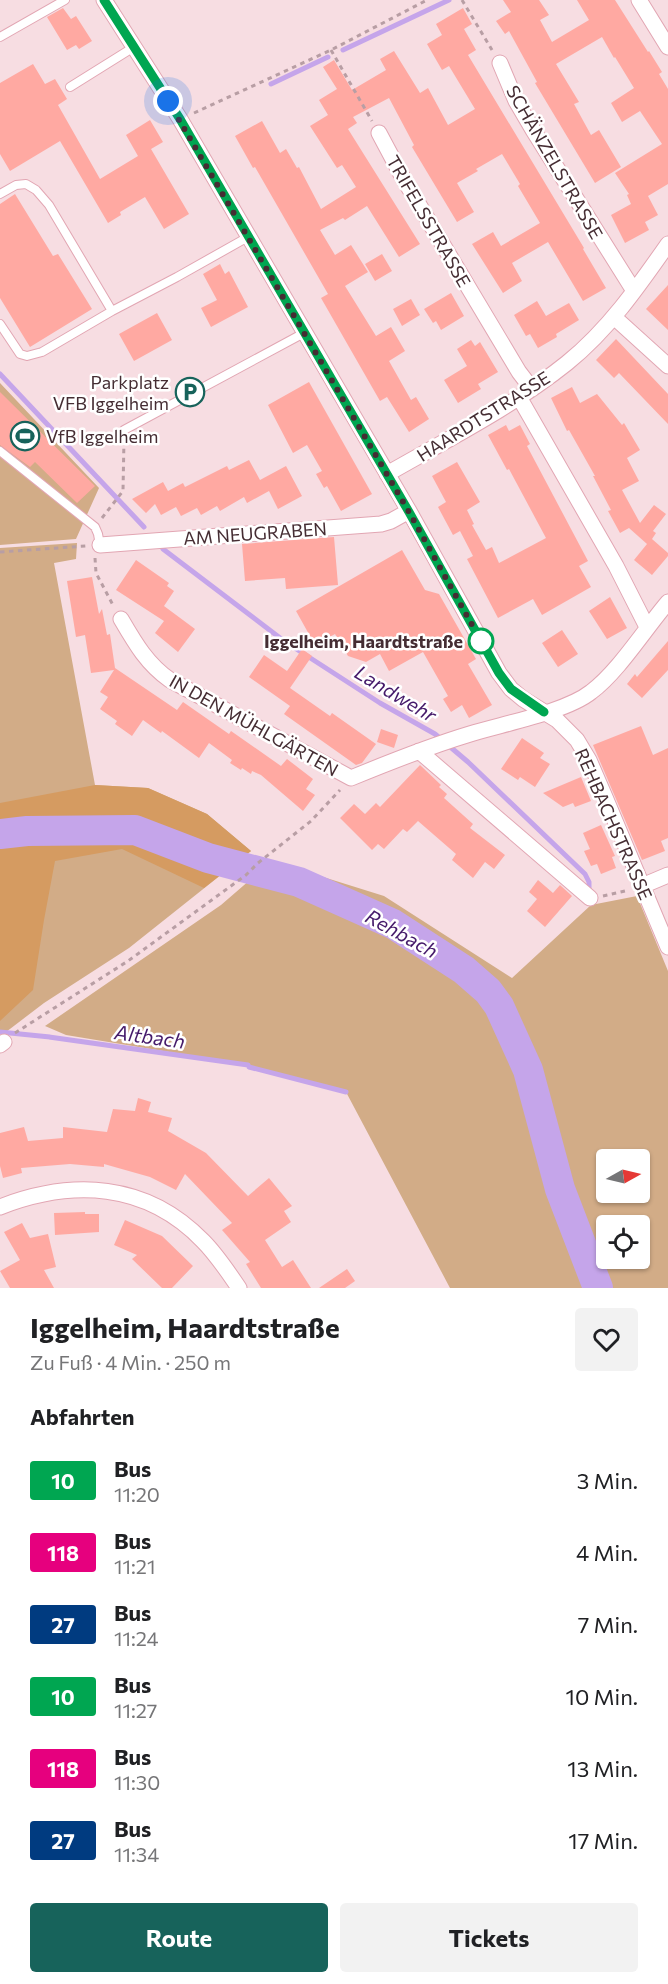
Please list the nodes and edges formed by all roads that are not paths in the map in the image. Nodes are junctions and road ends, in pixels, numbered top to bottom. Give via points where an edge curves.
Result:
1 (65, 0) edge
2 (104, 0) edge
3 (639, 0) edge
4 (0, 37) edge
5 (134, 47) junction
6 (668, 47) edge
7 (500, 63) road end
8 (70, 87) dead end
9 (379, 133) road end
10 (0, 194) edge
11 (248, 237) junction
12 (668, 244) edge
13 (634, 291) junction
14 (112, 311) junction
15 (614, 317) junction
16 (0, 324) edge
17 (304, 333) junction
18 (668, 366) edge
19 (526, 393) junction
20 (124, 430) road end
21 (0, 451) edge
22 (387, 474) junction
23 (409, 512) junction
24 (100, 545) joint
25 (668, 602) edge
26 (121, 619) road end
27 (647, 627) junction
28 (544, 712) junction
29 (420, 751) junction
30 (668, 875) edge
31 (642, 886) junction
32 (590, 898) road end
33 (668, 947) edge
34 (0, 1208) edge
35 (239, 1288) edge

1 - 4 lane
2 - 5 street, REHBACHSTRASSE
3 - 6 street
5 - 8 lane
5 - 11 street, REHBACHSTRASSE
7 - 13 street, SCHÄNZELSTRASSE via 532,129
9 - 19 street, TRIFELSSTRASSE via 514,363
10 - 14 lane via 16,185 26,184 36,190 49,205
11 - 14 lane
11 - 17 street, REHBACHSTRASSE
12 - 13 street, HAARDTSTRASSE
13 - 15 street, HAARDTSTRASSE
14 - 16 lane via 42,352 27,356 20,354
15 - 18 street
15 - 19 street, HAARDTSTRASSE via 568,362
17 - 20 lane
17 - 22 street, REHBACHSTRASSE
19 - 22 street, HAARDTSTRASSE
19 - 27 street, TRIFELSSTRASSE
21 - 24 lane via 95,527
22 - 23 street, REHBACHSTRASSE
23 - 24 street, AM NEUGRABEN via 381,524
23 - 28 street, REHBACHSTRASSE via 499,673 511,689
25 - 27 street, IN DEN MÜHLGÄRTEN
26 - 29 street, IN DEN MÜHLGÄRTEN via 146,660 170,680 351,778
27 - 28 street, IN DEN MÜHLGÄRTEN via 598,687 575,701
28 - 29 street, IN DEN MÜHLGÄRTEN
28 - 31 street, REHBACHSTRASSE via 567,729 589,760
29 - 32 street
30 - 31 street
31 - 33 street, REHBACHSTRASSE
34 - 35 street via 35,1196 76,1190 120,1192 184,1224 220,1260

